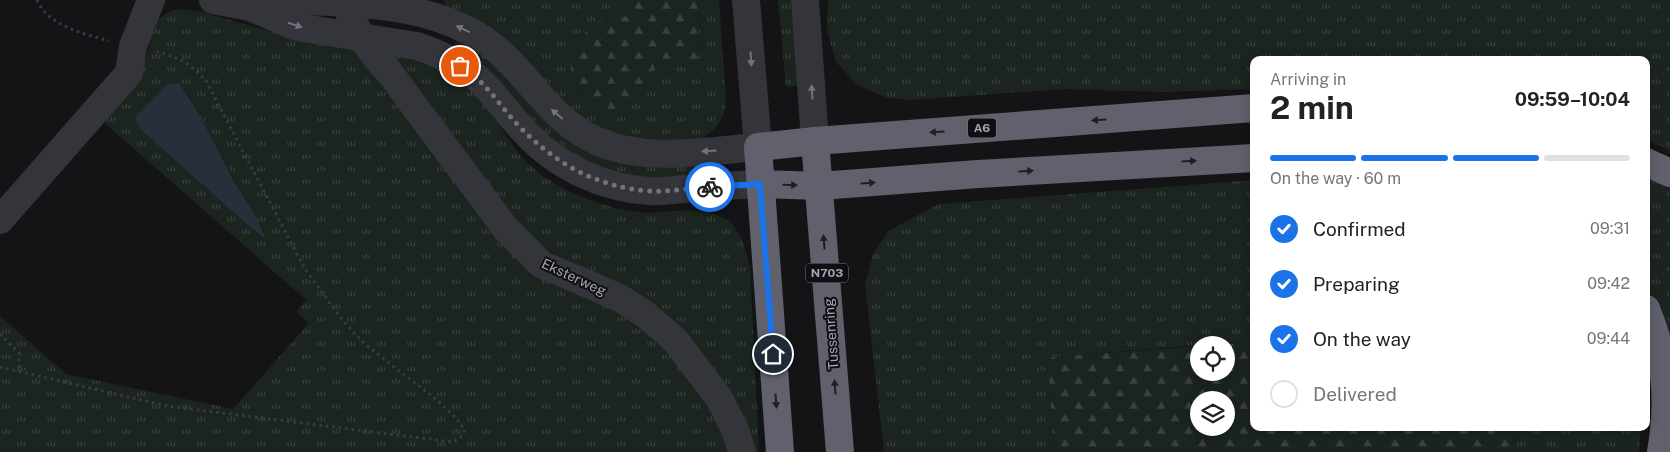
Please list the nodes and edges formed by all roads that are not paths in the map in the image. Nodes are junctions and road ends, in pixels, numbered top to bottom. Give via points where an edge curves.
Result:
1 (151, 0) edge
2 (213, 0) edge
3 (746, 0) edge
4 (805, 0) edge
5 (351, 2) edge
6 (250, 7) junction
7 (430, 7) edge
8 (368, 38) junction
9 (418, 46) junction
10 (1250, 108) edge
11 (815, 141) junction
12 (758, 147) junction
13 (1250, 158) edge
14 (1650, 164) edge
15 (1670, 173) edge
16 (760, 184) junction
17 (820, 186) junction
18 (0, 220) edge
19 (1650, 318) edge
20 (742, 452) edge
21 (780, 452) edge
22 (840, 452) edge
23 (1661, 452) edge

1 - 18 street via 133,46 130,73
2 - 6 street
3 -> 12 street
11 -> 4 street
5 - 6 street via 291,0
5 - 7 street
5 - 8 street, Eksterweg
6 -> 8 street via 297,27
7 - 9 street
12 -> 7 street via 648,154 596,141 570,125 549,106 487,42
8 - 9 street
8 - 20 street, Eksterweg via 388,72 506,229 541,264 620,298 675,340 719,398
9 - 16 street via 436,52 469,71 546,152 575,171 602,182 650,191
10 -> 11 highway, A6
11 - 12 highway
11 - 17 highway, Tussenring / N703
12 - 16 highway
17 -> 13 highway
14 - 15 highway
16 -> 17 highway
16 -> 21 highway
22 -> 17 highway, Tussenring / N703
19 - 23 highway via 1665,370 1666,404

